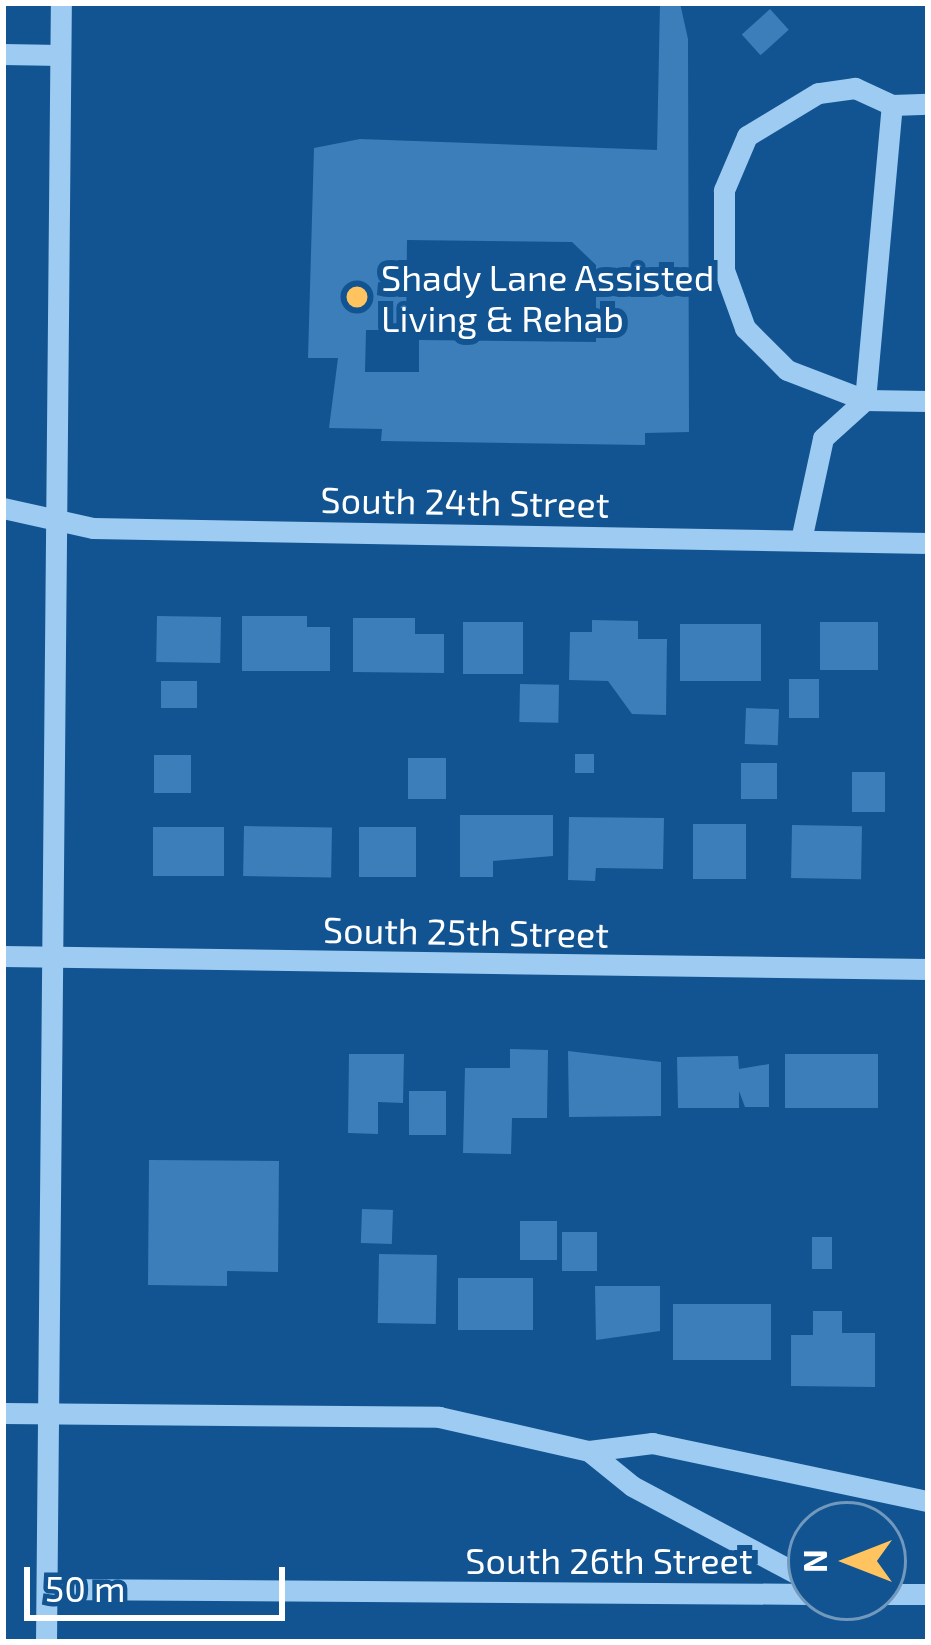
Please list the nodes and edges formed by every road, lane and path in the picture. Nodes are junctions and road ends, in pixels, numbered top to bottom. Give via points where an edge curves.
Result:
1 (62, 3) edge
2 (3, 54) edge
3 (61, 55) junction
4 (928, 104) edge
5 (892, 105) junction
6 (865, 400) junction
7 (928, 400) edge
8 (3, 508) edge
9 (59, 517) junction
10 (801, 541) junction
11 (928, 543) edge
12 (3, 956) edge
13 (53, 958) junction
14 (928, 969) edge
15 (3, 1413) edge
16 (50, 1414) junction
17 (590, 1450) junction
18 (928, 1501) edge
19 (787, 1568) edge
20 (46, 1589) junction
21 (787, 1594) edge
22 (46, 1642) edge

1 - 3 street
2 - 3 street
3 - 9 street
4 - 5 street
5 - 6 street
5 - 6 street via 855,88 774,111 738,152 722,208 728,291 753,341 787,370
6 - 7 street
6 - 10 street via 823,438
8 - 9 street, South 24th Street
9 - 10 street, South 24th Street via 93,528
9 - 13 street
10 - 11 street, South 24th Street
12 - 13 street, South 25th Street
13 - 14 street, South 25th Street
13 - 16 street
15 - 16 street, South 26th Street
16 - 17 street, South 26th Street via 439,1417
16 - 20 street
17 - 18 street, South 26th Street via 652,1443
17 - 19 street, South 26th Street via 632,1486
20 - 21 street, South 26th Street
20 - 22 street

